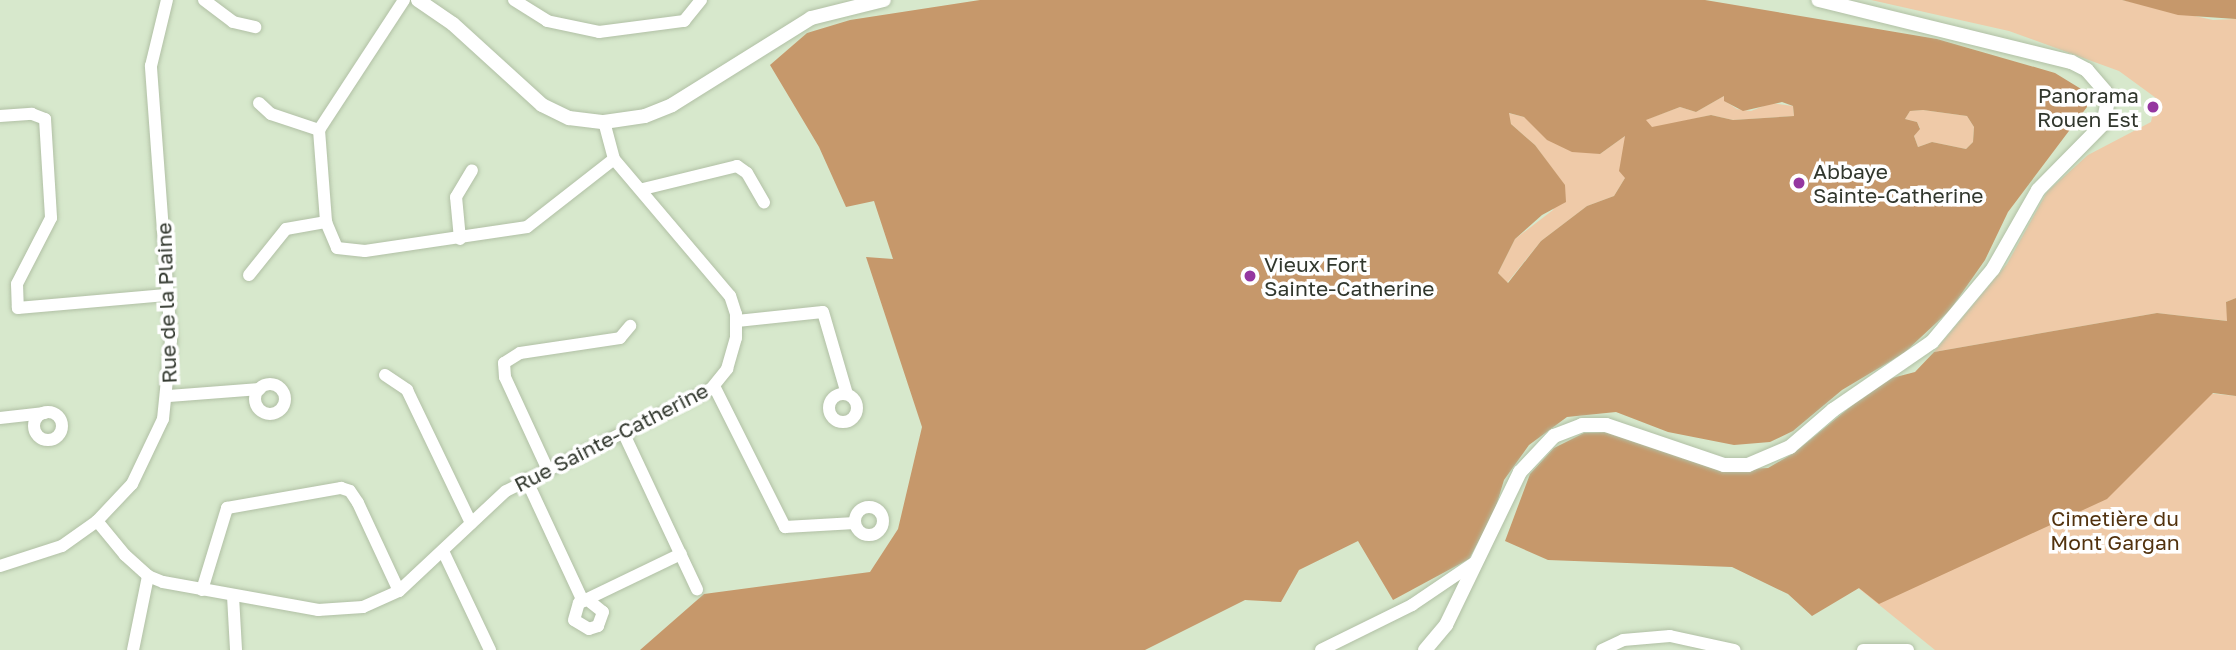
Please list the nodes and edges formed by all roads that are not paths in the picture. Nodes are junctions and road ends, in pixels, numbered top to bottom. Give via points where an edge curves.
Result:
1 (167, 0) edge
2 (204, 0) edge
3 (404, 0) edge
4 (418, 0) edge
5 (514, 0) edge
6 (701, 0) edge
7 (884, 0) edge
8 (1818, 0) edge
9 (255, 27) dead end
10 (259, 103) dead end
11 (0, 116) edge
12 (604, 122) junction
13 (319, 130) junction
14 (614, 159) junction
15 (472, 170) dead end
16 (643, 189) junction
17 (764, 203) dead end
18 (326, 222) junction
19 (460, 239) junction
20 (249, 275) dead end
21 (169, 295) junction
22 (737, 321) junction
23 (630, 326) dead end
24 (386, 374) dead end
25 (714, 386) junction
26 (260, 389) dead end
27 (846, 394) dead end
28 (169, 396) junction
29 (46, 412) dead end
30 (0, 418) edge
31 (623, 432) junction
32 (547, 468) junction
33 (526, 479) junction
34 (97, 521) junction
35 (471, 523) junction
36 (855, 523) dead end
37 (443, 551) junction
38 (681, 554) junction
39 (1478, 561) junction
40 (0, 566) edge
41 (148, 576) junction
42 (697, 589) dead end
43 (202, 590) junction
44 (399, 590) junction
45 (233, 596) junction
46 (133, 650) edge
47 (236, 650) edge
48 (490, 650) edge
49 (1321, 650) edge
50 (1425, 650) edge
51 (1602, 650) edge
52 (1734, 650) edge
53 (1863, 650) edge
54 (1908, 650) edge

1 - 21 street, Rue de la Plaine via 151,66
2 - 9 street via 233,22
3 - 13 street
4 - 12 street via 453,24 542,105 569,118
5 - 6 street via 547,21 599,32 684,21
7 - 12 street via 811,18 672,106 645,116
8 - 39 street via 2071,62 2087,71 2105,91 2108,100 2103,124 2038,190 1993,269 1932,342 1833,410 1790,447 1748,465 1724,465 1631,429 1582,425 1554,436 1520,472
10 - 13 street via 271,114
11 - 21 street via 32,114 45,119 51,218 17,284 18,308
12 - 14 street
13 - 18 street
14 - 16 street
14 - 19 street via 527,227
15 - 19 street via 456,197
16 - 17 street via 737,166 747,173
16 - 22 street via 719,279
18 - 19 street via 329,238 348,253
18 - 20 street via 289,227
21 - 28 street, Rue de la Plaine
22 - 25 street, Rue Sainte-Catherine via 727,369
22 - 27 street via 823,312
23 - 32 street via 620,338 520,353 505,363 505,377
24 - 35 street via 407,390
25 - 31 street, Rue Sainte-Catherine
25 - 36 street via 785,527
26 - 28 street
28 - 34 street, Rue de la Plaine via 159,432 141,469
29 - 30 street
31 - 32 street, Rue Sainte-Catherine
31 - 38 street
32 - 33 street, Rue Sainte-Catherine
33 - 35 street, Rue Sainte-Catherine
33 - 38 street via 585,600
34 - 40 street, Rue de la Plaine via 53,550
34 - 41 street
35 - 37 street, Rue Sainte-Catherine
37 - 44 street, Rue Sainte-Catherine
37 - 48 street
38 - 42 street
39 - 49 street via 1412,605
39 - 50 street via 1446,625
41 - 43 street, Rue Sainte-Catherine
41 - 46 street
43 - 44 street via 227,509 341,488 350,491 358,503
43 - 45 street, Rue Sainte-Catherine
44 - 45 street, Rue Sainte-Catherine via 363,607 334,610
45 - 47 street
51 - 52 street via 1623,640 1670,636
53 - 54 street

